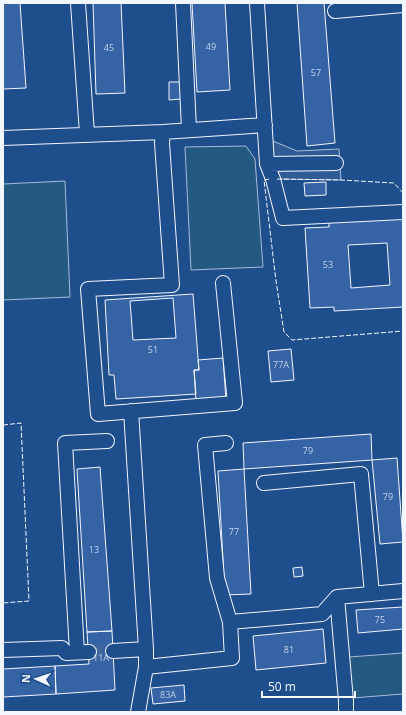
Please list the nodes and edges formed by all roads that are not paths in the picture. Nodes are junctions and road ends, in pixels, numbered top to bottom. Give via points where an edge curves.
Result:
1 (78, 3) edge
2 (183, 3) edge
3 (257, 3) edge
4 (403, 5) edge
5 (336, 11) dead end
6 (265, 125) junction
7 (189, 129) junction
8 (163, 132) junction
9 (87, 134) junction
10 (3, 138) edge
11 (336, 163) dead end
12 (267, 164) junction
13 (403, 212) edge
14 (223, 283) dead end
15 (131, 411) junction
16 (107, 441) dead end
17 (226, 443) dead end
18 (264, 482) dead end
19 (403, 591) edge
20 (372, 594) junction
21 (337, 597) junction
22 (230, 622) junction
23 (146, 649) junction
24 (3, 650) edge
25 (113, 651) tunnel mouth
26 (146, 667) junction
27 (138, 712) edge
28 (346, 712) edge

1 - 9 lane
2 - 7 lane
3 - 6 lane
4 - 5 lane
6 - 7 lane
6 - 12 lane
7 - 8 lane
8 - 9 lane
8 - 15 lane via 172,285 88,289 98,414
9 - 10 lane
11 - 12 lane
12 - 13 lane via 283,218
14 - 15 lane via 235,403
15 - 23 lane
16 - 24 lane via 65,443 83,652 66,653 62,648
17 - 22 lane via 205,445 217,578
18 - 20 lane via 361,474
19 - 20 lane
20 - 21 lane
21 - 22 lane via 322,614
21 - 28 lane
22 - 26 lane via 232,658
23 - 25 lane
23 - 26 lane
26 - 27 lane

